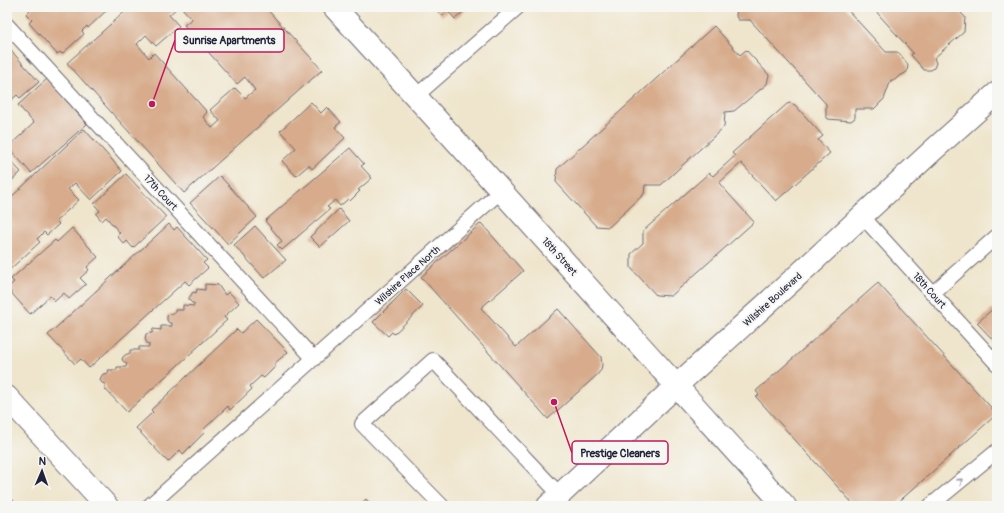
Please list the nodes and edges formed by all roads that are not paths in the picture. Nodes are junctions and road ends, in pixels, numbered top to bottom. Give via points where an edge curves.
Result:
1 (334, 7) edge
2 (518, 7) edge
3 (7, 25) edge
4 (997, 93) edge
5 (416, 96) junction
6 (500, 191) junction
7 (862, 216) junction
8 (997, 236) edge
9 (933, 293) junction
10 (314, 359) junction
11 (997, 364) edge
12 (676, 386) junction
13 (7, 397) edge
14 (997, 450) edge
15 (554, 500) edge
16 (107, 506) edge
17 (149, 506) edge
18 (442, 506) edge
19 (786, 506) edge
20 (930, 506) edge

1 - 5 street, 18th Street
2 - 5 lane
3 - 10 lane, 17th Court
4 - 7 street, Wilshire Boulevard
5 - 6 street, 18th Street
6 - 10 lane, Wilshire Place North
6 - 12 street, 18th Street
7 - 9 lane, 18th Court
7 - 12 street, Wilshire Boulevard
8 - 9 lane
9 - 11 lane, 18th Court
10 - 17 lane, Wilshire Place North
12 - 15 street, Wilshire Boulevard
12 - 19 street, 18th Street
13 - 16 street
20 -> 14 lane
15 - 18 lane via 433,360 362,424

